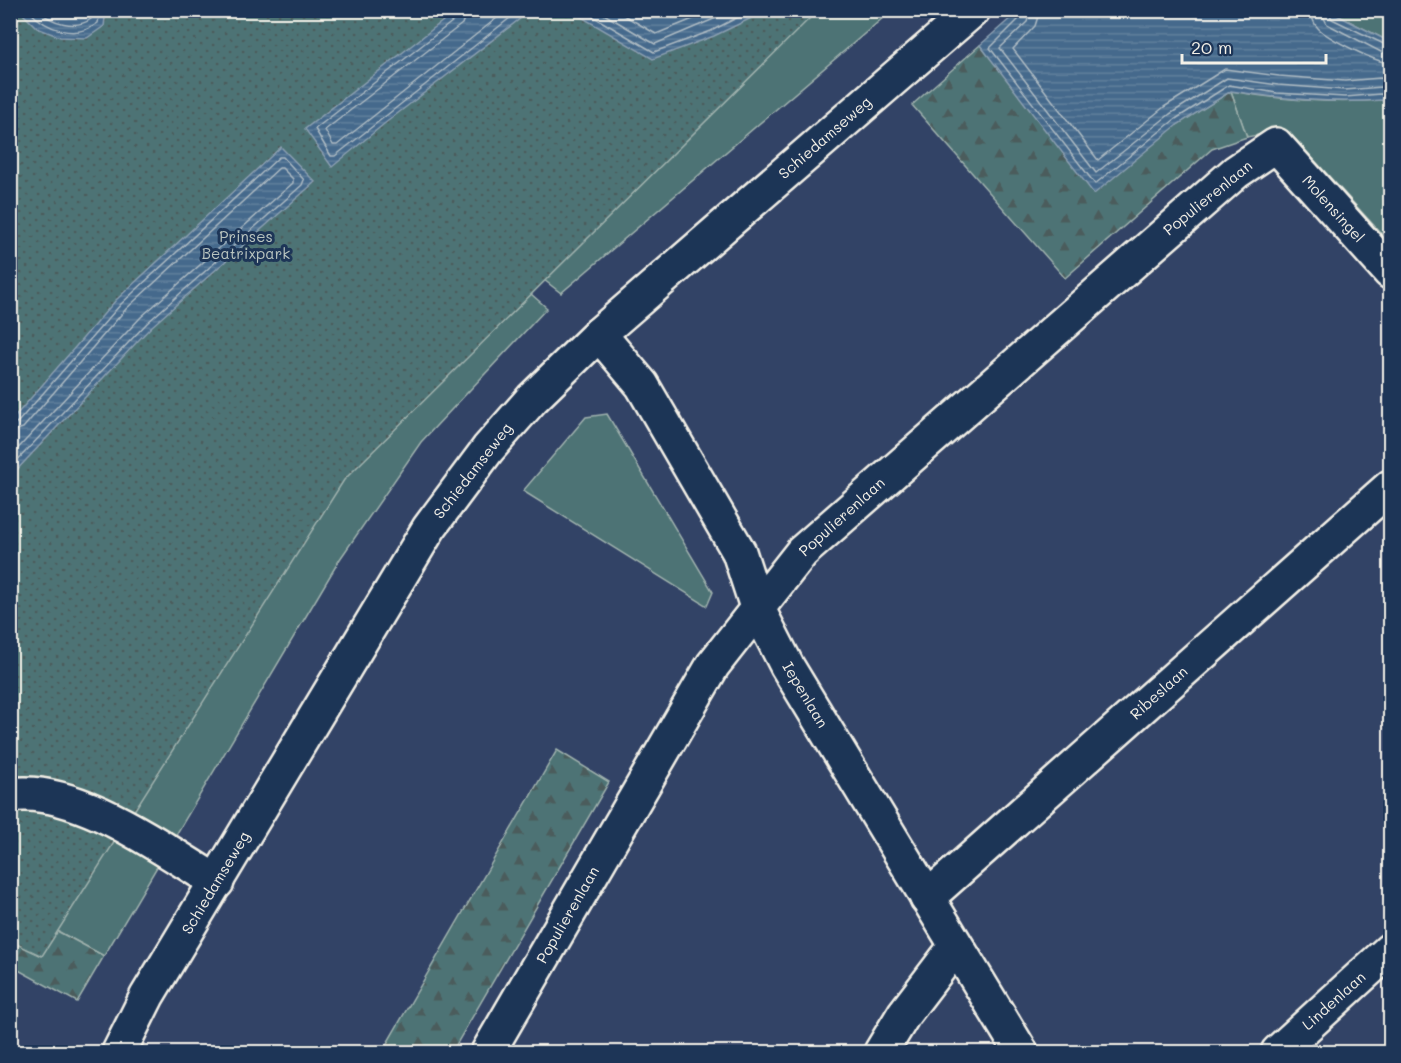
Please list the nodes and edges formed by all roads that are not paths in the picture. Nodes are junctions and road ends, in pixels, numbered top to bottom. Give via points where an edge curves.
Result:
1 (973, 10) edge
2 (1276, 145) joint
3 (1390, 272) edge
4 (599, 334) junction
5 (1390, 487) edge
6 (757, 607) junction
7 (10, 795) edge
8 (217, 882) junction
9 (927, 898) junction
10 (956, 946) junction
11 (1390, 950) edge
12 (119, 1053) edge
13 (488, 1053) edge
14 (881, 1053) edge
15 (1021, 1053) edge
16 (1278, 1053) edge

1 - 4 street, Schiedamseweg
2 - 3 street, Molensingel
2 - 6 street, Populierenlaan via 1236,172 801,552
4 - 6 street, Iepenlaan via 642,386 739,552
4 - 8 street, Schiedamseweg via 495,440 429,528
5 - 9 street, Ribeslaan
6 - 9 street, Iepenlaan via 787,666
6 - 13 street, Populierenlaan via 713,665
7 - 8 street via 30,792 99,812
8 - 12 street, Schiedamseweg via 147,996
9 - 10 street, Iepenlaan
10 - 14 street via 904,1014
10 - 15 street, Iepenlaan
11 - 16 street, Lindenlaan

